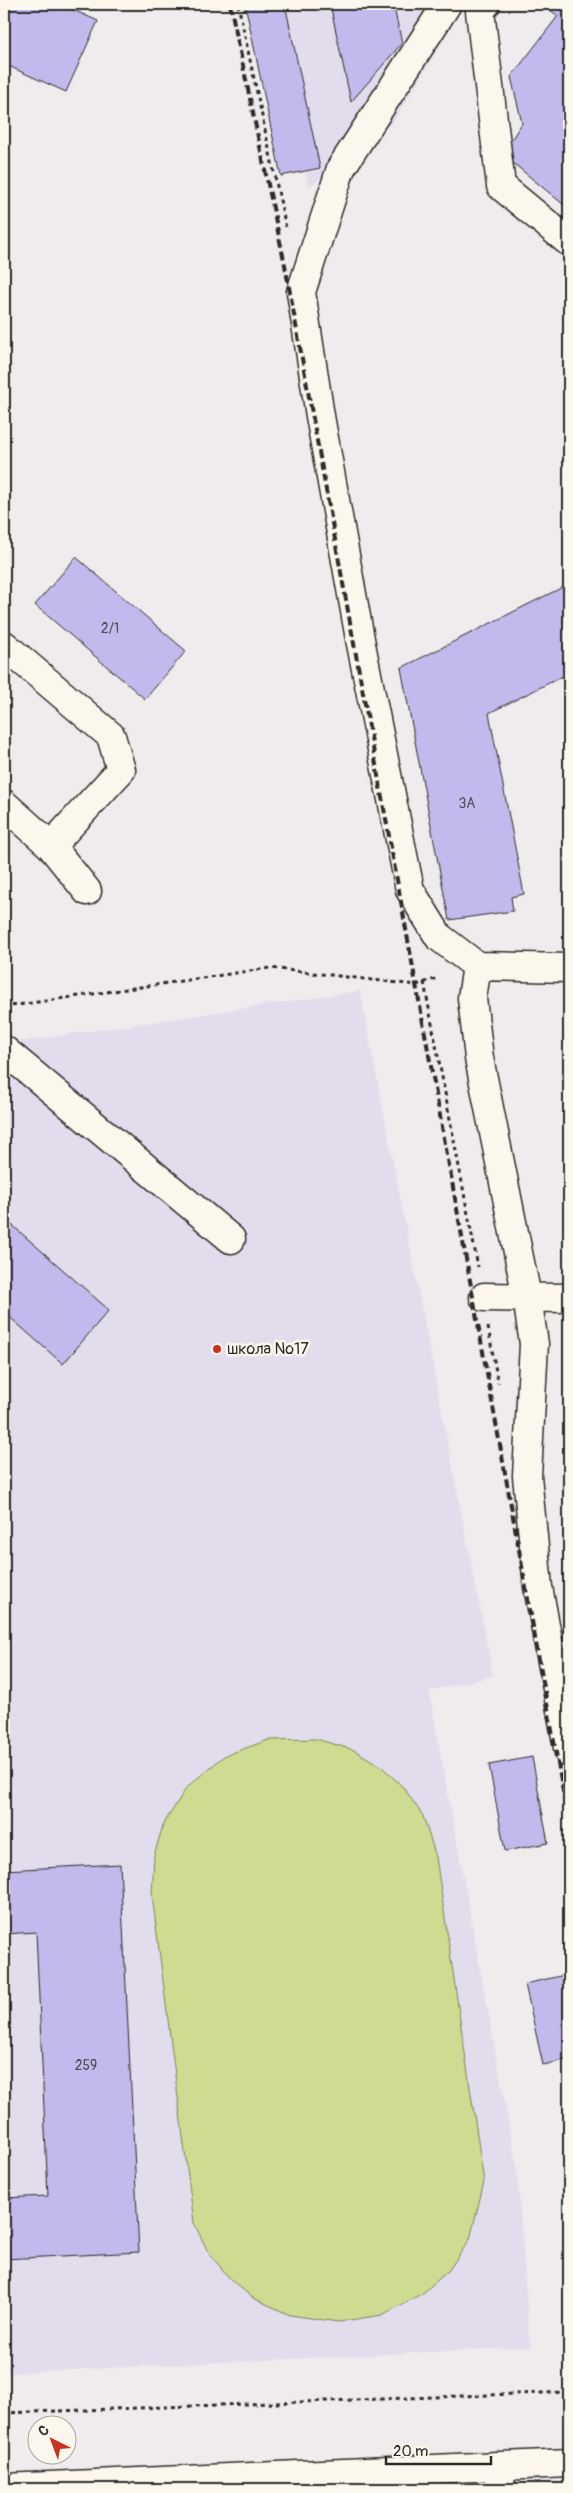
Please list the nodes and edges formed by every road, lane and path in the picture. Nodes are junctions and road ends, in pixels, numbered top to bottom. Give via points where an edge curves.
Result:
1 (238, 4) edge
2 (448, 4) edge
3 (486, 4) edge
4 (287, 230) dead end
5 (569, 242) edge
6 (4, 645) edge
7 (4, 804) edge
8 (51, 846) junction
9 (87, 890) dead end
10 (477, 966) junction
11 (569, 968) edge
12 (424, 982) junction
13 (4, 1008) edge
14 (4, 1050) edge
15 (231, 1239) dead end
16 (484, 1297) junction
17 (527, 1297) junction
18 (569, 1298) edge
19 (499, 1390) dead end
20 (569, 1753) edge
21 (569, 2392) edge
22 (4, 2413) edge
23 (569, 2463) edge
24 (499, 2478) edge
25 (4, 2488) edge

1 - 4 path
2 - 10 main road via 341,168 301,292 360,639 410,890 439,937
3 - 5 main road via 480,11 501,186
6 - 8 main road via 111,736 121,770
7 - 8 main road
8 - 9 main road
10 - 11 main road
10 - 12 path
10 - 17 main road via 472,998 479,1058
12 - 13 path via 416,985 270,968
12 - 16 path
14 - 15 main road
16 - 17 main road
16 - 19 path
17 - 18 main road
17 - 20 main road via 534,1344 527,1476 538,1587
21 - 22 path
23 - 24 main road
24 - 25 main road

